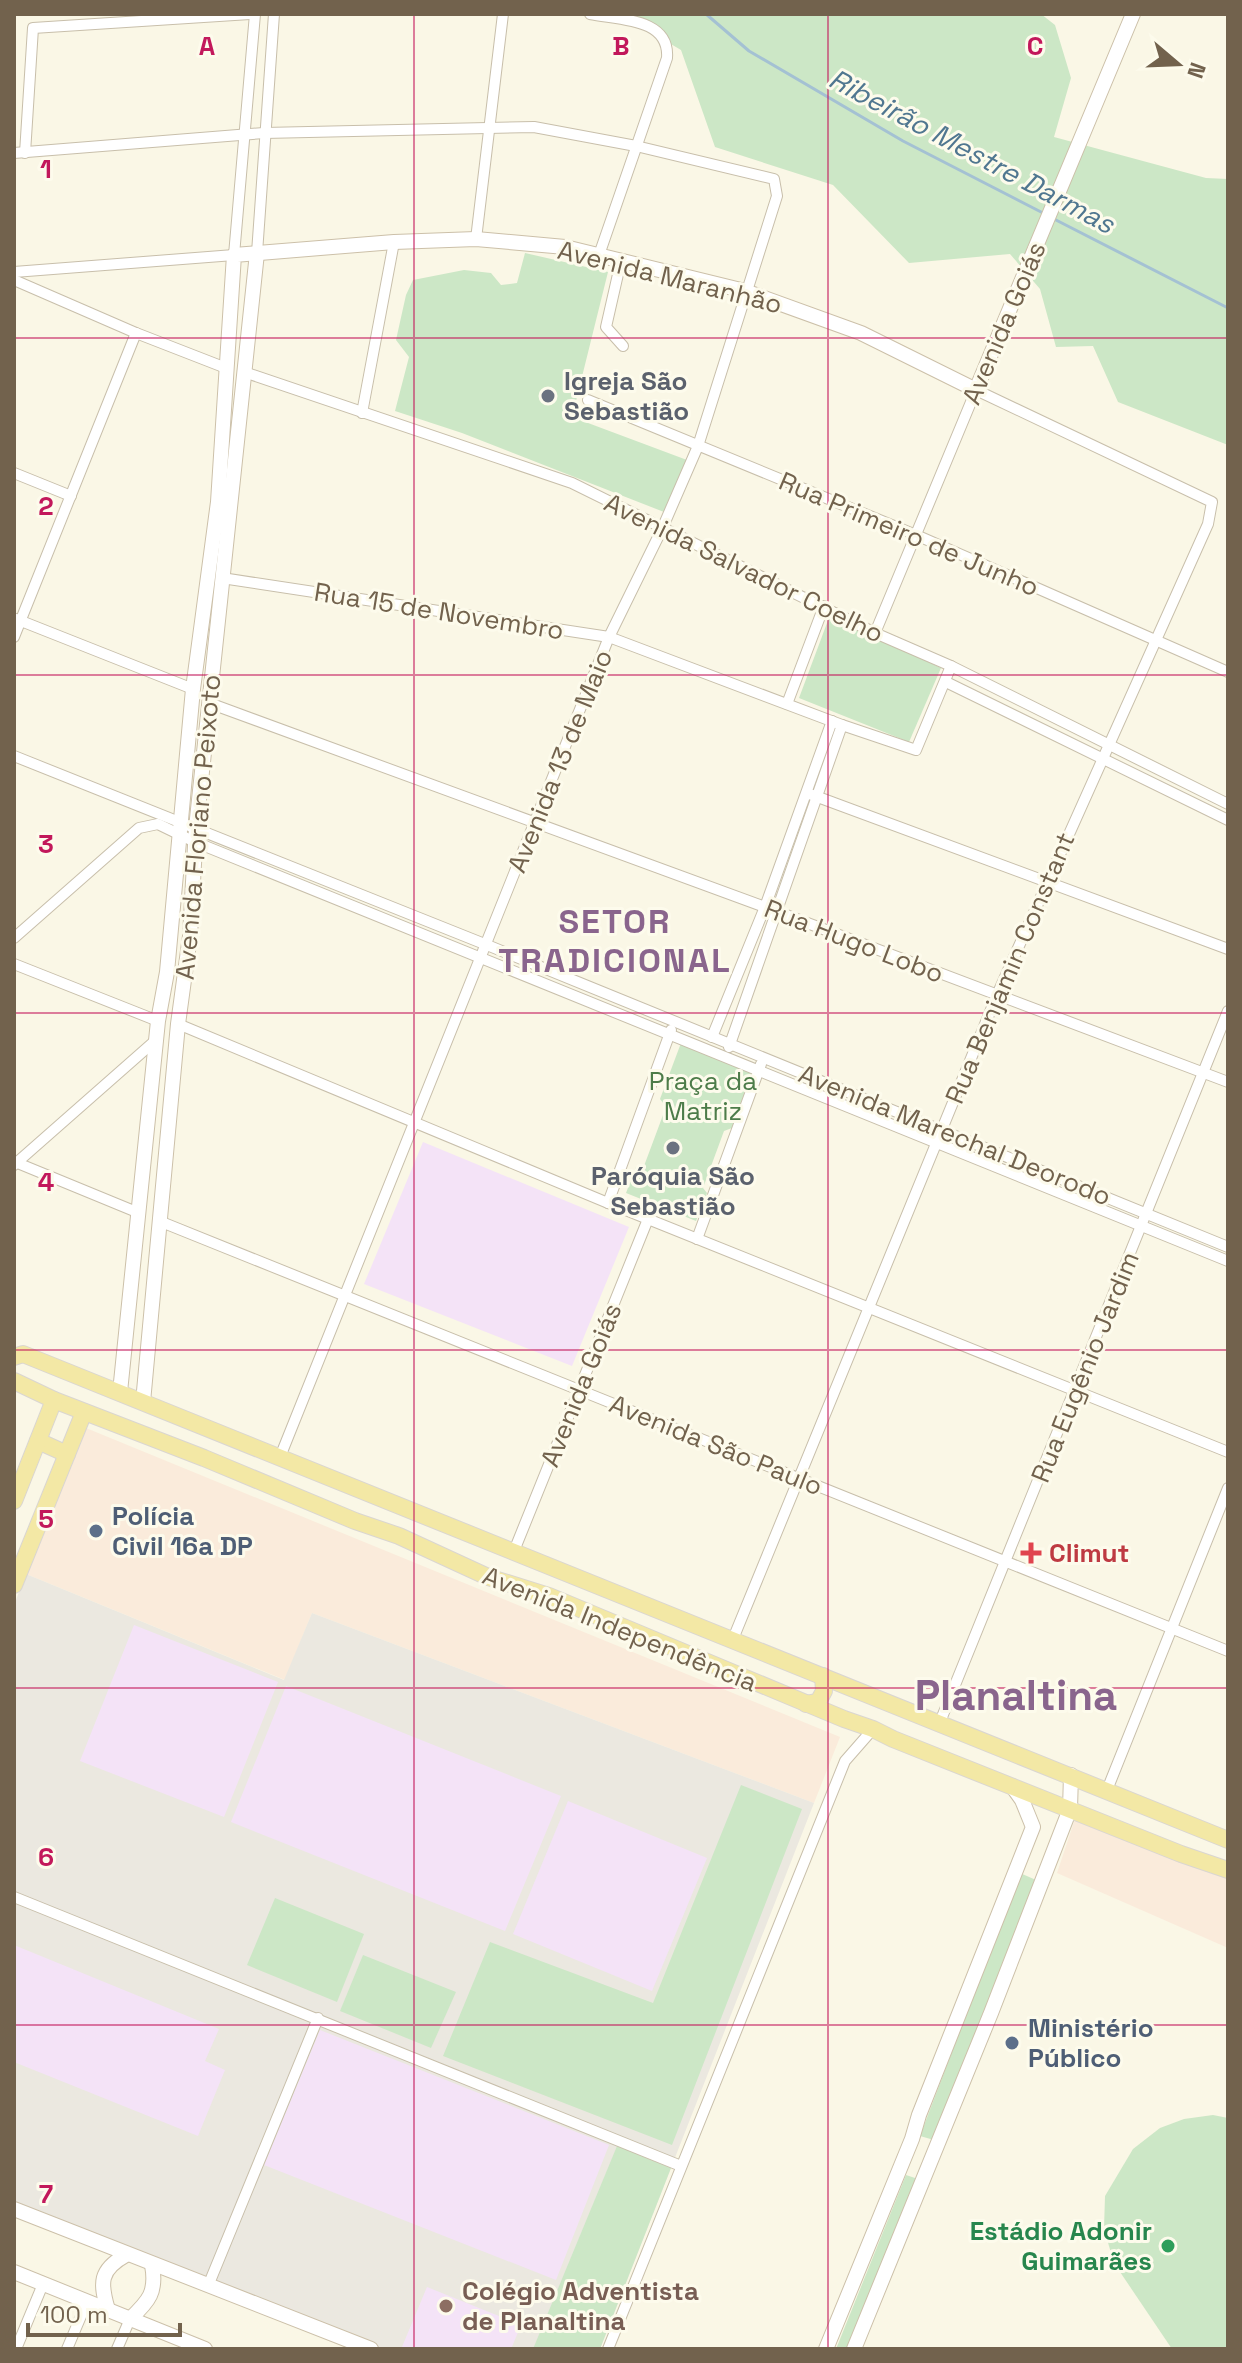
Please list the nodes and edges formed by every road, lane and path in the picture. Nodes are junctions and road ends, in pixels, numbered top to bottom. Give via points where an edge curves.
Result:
1 (252, 14) edge
2 (274, 14) edge
3 (503, 14) edge
4 (590, 14) edge
5 (1133, 14) edge
6 (489, 128) junction
7 (264, 133) junction
8 (246, 136) junction
9 (636, 146) junction
10 (19, 153) edge
11 (476, 239) junction
12 (394, 242) junction
13 (257, 253) junction
14 (234, 255) junction
15 (599, 255) junction
16 (621, 261) junction
17 (14, 272) edge
18 (14, 280) edge
19 (745, 291) junction
20 (136, 333) junction
21 (623, 346) dead end
22 (226, 368) junction
23 (244, 372) junction
24 (976, 390) junction
25 (588, 400) dead end
26 (362, 413) junction
27 (698, 446) junction
28 (14, 473) edge
29 (71, 496) junction
30 (225, 503) junction
31 (1208, 524) joint
32 (662, 529) junction
33 (916, 535) junction
34 (212, 537) junction
35 (228, 537) junction
36 (222, 578) junction
37 (824, 606) junction
38 (17, 620) edge
39 (201, 622) junction
40 (217, 622) junction
41 (875, 633) junction
42 (14, 637) edge
43 (609, 637) junction
44 (1155, 639) junction
45 (197, 652) junction
46 (214, 652) junction
47 (951, 666) junction
48 (1228, 672) edge
49 (946, 682) junction
50 (193, 689) junction
51 (209, 703) junction
52 (787, 704) junction
53 (837, 723) junction
54 (1107, 745) junction
55 (14, 756) edge
56 (1101, 758) junction
57 (812, 796) junction
58 (1228, 804) edge
59 (1228, 820) edge
60 (535, 823) junction
61 (178, 828) junction
62 (196, 835) junction
63 (1047, 881) junction
64 (765, 907) junction
65 (776, 912) junction
66 (170, 934) junction
67 (190, 936) junction
68 (14, 938) edge
69 (487, 945) junction
70 (1228, 949) edge
71 (482, 958) junction
72 (14, 964) edge
73 (167, 972) junction
74 (186, 978) junction
75 (997, 995) junction
76 (1228, 1011) edge
77 (158, 1021) junction
78 (675, 1021) junction
79 (178, 1024) junction
80 (670, 1034) junction
81 (712, 1037) junction
82 (156, 1040) junction
83 (730, 1044) junction
84 (725, 1057) junction
85 (763, 1057) junction
86 (758, 1070) junction
87 (1204, 1072) junction
88 (1228, 1082) edge
89 (149, 1115) junction
90 (169, 1116) junction
91 (415, 1125) junction
92 (940, 1129) junction
93 (935, 1142) junction
94 (146, 1148) junction
95 (166, 1148) junction
96 (15, 1163) edge
97 (608, 1203) junction
98 (139, 1213) junction
99 (1147, 1214) junction
100 (648, 1219) junction
101 (159, 1221) junction
102 (1142, 1226) junction
103 (697, 1239) junction
104 (1228, 1247) edge
105 (1228, 1261) edge
106 (346, 1295) junction
107 (129, 1303) junction
108 (151, 1307) junction
109 (867, 1307) junction
110 (17, 1354) edge
111 (14, 1381) edge
112 (580, 1390) junction
113 (1075, 1391) junction
114 (120, 1392) junction
115 (54, 1400) junction
116 (143, 1402) junction
117 (84, 1412) junction
118 (176, 1416) junction
119 (214, 1430) junction
120 (38, 1441) junction
121 (165, 1443) junction
122 (1228, 1452) edge
123 (67, 1454) junction
124 (280, 1457) junction
125 (204, 1458) junction
126 (798, 1478) junction
127 (1228, 1488) edge
128 (14, 1501) edge
129 (408, 1508) junction
130 (445, 1525) junction
131 (399, 1536) junction
132 (21, 1546) edge
133 (428, 1548) junction
134 (514, 1551) junction
135 (1006, 1562) junction
136 (14, 1585) edge
137 (1172, 1628) junction
138 (733, 1639) junction
139 (1228, 1651) edge
140 (823, 1676) junction
141 (845, 1684) junction
142 (806, 1704) junction
143 (828, 1713) junction
144 (940, 1722) junction
145 (873, 1729) junction
146 (1071, 1775) junction
147 (1012, 1786) junction
148 (1107, 1790) junction
149 (1070, 1809) junction
150 (1224, 1838) edge
151 (1208, 1861) junction
152 (1017, 1867) junction
153 (1227, 1868) edge
154 (1042, 1877) junction
155 (14, 1897) edge
156 (318, 2018) junction
157 (912, 2139) junction
158 (935, 2149) junction
159 (681, 2166) junction
160 (900, 2169) junction
161 (923, 2179) junction
162 (14, 2209) edge
163 (126, 2255) junction
164 (152, 2265) junction
165 (14, 2272) edge
166 (43, 2284) junction
167 (208, 2286) junction
168 (87, 2302) junction
169 (108, 2310) junction
170 (130, 2319) junction
171 (169, 2342) edge
172 (16, 2349) edge
173 (67, 2349) edge
174 (117, 2349) edge
175 (205, 2349) edge
176 (371, 2349) edge
177 (608, 2349) edge
178 (826, 2349) edge
179 (854, 2349) edge

1 - 8 street, Avenida Floriano Peixoto
1 - 10 street via 33,28
2 - 7 street, Avenida Floriano Peixoto
3 - 6 street
4 - 9 street via 649,26 663,34 668,45
5 - 24 street, Avenida Goiás
6 - 7 street
6 - 9 street via 534,127
6 - 11 street
7 - 8 street
7 - 13 street, Avenida Floriano Peixoto
8 - 10 street
8 - 14 street, Avenida Floriano Peixoto
9 - 15 street
9 - 19 street, Avenida 13 de Maio via 774,179 777,196
11 - 12 street, Avenida Maranhão
11 - 15 street, Avenida Maranhão
12 - 13 street, Avenida Maranhão
12 - 26 street
13 - 14 street
13 - 23 street, Avenida Floriano Peixoto
14 - 17 street
14 - 22 street, Avenida Floriano Peixoto
15 - 16 street, Avenida Maranhão
16 - 19 street, Avenida Maranhão
16 - 21 street via 606,327
18 - 20 street
19 - 24 street, Avenida Maranhão via 861,333
19 - 27 street, Avenida 13 de Maio
20 - 22 street
20 - 29 street
22 - 30 street, Avenida Floriano Peixoto
23 - 26 street, Avenida Salvador Coelho
23 - 30 street, Avenida Floriano Peixoto
24 - 31 street, Avenida Maranhão via 1212,502
24 - 33 street, Avenida Goiás
25 - 27 street, Rua Primeiro de Junho
26 - 32 street, Avenida Salvador Coelho via 572,483
27 - 32 street, Avenida 13 de Maio
27 - 33 street, Rua Primeiro de Junho
28 - 29 street
29 - 38 street
30 - 34 street, Avenida Floriano Peixoto
30 - 35 street, Avenida Floriano Peixoto
31 - 44 street, Rua Benjamin Constant
32 - 37 street, Avenida Salvador Coelho
32 - 43 street, Avenida 13 de Maio
33 - 41 street, Avenida Goiás
33 - 44 street, Rua Primeiro de Junho
34 - 35 street via 221,532
34 - 39 street, Avenida Floriano Peixoto
35 - 36 street, Avenida Floriano Peixoto
36 - 40 street, Avenida Floriano Peixoto
36 - 43 street, Rua 15 de Novembro
37 - 41 street, Avenida Salvador Coelho
37 - 52 street
38 - 42 street
38 - 50 street
39 - 40 street
39 - 45 street, Avenida Floriano Peixoto
40 - 46 street, Avenida Floriano Peixoto
41 - 47 street, Avenida Salvador Coelho
43 - 52 street, Rua 15 de Novembro
43 - 60 street, Avenida 13 de Maio
44 - 48 street, Rua Primeiro de Junho
44 - 54 street, Rua Benjamin Constant
45 - 46 street
45 - 50 street, Avenida Floriano Peixoto
46 - 51 street, Avenida Floriano Peixoto
47 - 49 street
47 - 54 street, Avenida Salvador Coelho
49 - 53 street, Rua 15 de Novembro via 916,750
49 - 56 street
50 - 61 street, Avenida Floriano Peixoto
51 - 60 street, Rua Hugo Lobo
51 - 62 street, Avenida Floriano Peixoto
52 - 53 street, Rua 15 de Novembro
53 - 57 street
54 - 56 street, Rua Benjamin Constant
54 - 58 street, Avenida Salvador Coelho
55 - 61 street, Avenida Marechal Deorodo
56 - 59 street
56 - 63 street, Rua Benjamin Constant
57 - 63 street
57 - 64 street
57 - 65 street
60 - 64 street, Rua Hugo Lobo
60 - 69 street, Avenida 13 de Maio
61 - 62 street, Avenida Marechal Deorodo
61 - 66 street, Avenida Floriano Peixoto
61 - 68 street, Avenida Marechal Deorodo via 139,828
62 - 67 street, Avenida Floriano Peixoto
62 - 69 street, Avenida Marechal Deorodo
62 - 71 street, Avenida Marechal Deorodo
63 - 70 street
63 - 75 street, Rua Benjamin Constant
64 - 65 street, Rua Hugo Lobo
64 - 81 street
65 - 75 street, Rua Hugo Lobo
65 - 83 street
66 - 67 street via 181,942
66 - 73 street, Avenida Floriano Peixoto
67 - 74 street, Avenida Floriano Peixoto
69 - 71 street, Avenida 13 de Maio
69 - 78 street, Avenida Marechal Deorodo
71 - 80 street, Avenida Marechal Deorodo
71 - 91 street, Avenida 13 de Maio
72 - 77 street
73 - 74 street via 176,967
73 - 77 street, Avenida Floriano Peixoto
74 - 79 street, Avenida Floriano Peixoto
75 - 87 street, Rua Hugo Lobo
75 - 92 street, Rua Benjamin Constant
76 - 87 street, Rua Eugênio Jardim
77 - 82 street, Avenida Floriano Peixoto
78 - 80 street
78 - 81 street, Avenida Marechal Deorodo
79 - 90 street, Avenida Floriano Peixoto
79 - 91 street
80 - 84 street, Avenida Marechal Deorodo
80 - 97 street
81 - 83 street, Avenida Marechal Deorodo
82 - 89 street, Avenida Floriano Peixoto
82 - 96 street
83 - 84 street
83 - 85 street, Avenida Marechal Deorodo
84 - 86 street, Avenida Marechal Deorodo
85 - 86 street
85 - 92 street, Avenida Marechal Deorodo
86 - 93 street, Avenida Marechal Deorodo
86 - 103 street
87 - 88 street, Rua Hugo Lobo
87 - 99 street, Rua Eugênio Jardim
89 - 90 street via 158,1126
89 - 94 street, Avenida Floriano Peixoto
90 - 95 street, Avenida Floriano Peixoto
91 - 97 street
91 - 106 street, Avenida 13 de Maio
92 - 93 street, Rua Benjamin Constant
92 - 99 street, Avenida Marechal Deorodo
93 - 102 street, Avenida Marechal Deorodo
93 - 109 street, Rua Benjamin Constant
94 - 95 street via 156,1138
94 - 98 street, Avenida Floriano Peixoto
95 - 101 street, Avenida Floriano Peixoto
96 - 98 street
97 - 100 street
98 - 107 street, Avenida Floriano Peixoto
99 - 102 street, Rua Eugênio Jardim
99 - 104 street, Avenida Marechal Deorodo
100 - 103 street
100 - 112 street, Avenida Goiás
101 - 106 street, Avenida São Paulo
101 - 108 street, Avenida Floriano Peixoto
102 - 105 street, Avenida Marechal Deorodo
102 - 113 street, Rua Eugênio Jardim
103 - 109 street
106 - 112 street, Avenida São Paulo
106 - 124 street, Avenida 13 de Maio
107 - 108 street
107 - 114 street, Avenida Floriano Peixoto
108 - 116 street, Avenida Floriano Peixoto
109 - 113 street
109 - 126 street, Rua Benjamin Constant
110 - 114 main road, Avenida Independência
111 - 115 main road, Avenida Independência
112 - 126 street, Avenida São Paulo
112 - 134 street, Avenida Goiás
113 - 122 street
113 - 135 street, Rua Eugênio Jardim
114 - 116 main road, Avenida Independência
115 - 117 main road, Avenida Independência
115 - 120 main road
116 - 118 main road, Avenida Independência
117 - 121 main road, Avenida Independência
117 - 123 main road
118 - 119 main road, Avenida Independência
118 - 121 main road via 181,1433
119 - 124 main road, Avenida Independência
119 - 125 main road via 202,1440
120 - 123 main road
120 - 128 main road
121 - 125 main road, Avenida Independência
123 - 132 main road
124 - 129 main road, Avenida Independência
125 - 131 main road, Avenida Independência
126 - 135 street, Avenida São Paulo
126 - 138 street, Rua Benjamin Constant
127 - 137 street
129 - 130 main road, Avenida Independência
129 - 131 main road via 412,1526
130 - 133 main road
130 - 134 main road, Avenida Independência
131 - 133 main road, Avenida Independência
132 - 136 main road
133 - 142 main road, Avenida Independência
134 - 138 main road, Avenida Independência
135 - 137 street, Avenida São Paulo
135 - 144 street, Rua Eugênio Jardim
137 - 139 street, Avenida São Paulo
137 - 148 street
138 - 140 main road, Avenida Independência
140 - 141 main road, Avenida Independência
140 - 142 main road via 818,1702
141 - 143 main road
141 - 144 main road, Avenida Independência
142 - 143 main road, Avenida Independência
143 - 145 main road, Avenida Independência
144 - 146 main road, Avenida Independência
145 - 147 main road, Avenida Independência
145 - 159 street via 845,1761
146 - 148 main road, Avenida Independência
146 - 149 street
147 - 149 main road, Avenida Independência
147 - 152 street via 1033,1827
148 - 150 main road, Avenida Independência
149 - 151 main road, Avenida Independência
149 - 154 street
150 - 151 main road
151 - 153 main road, Avenida Independência
152 - 154 street
152 - 157 street
154 - 158 street
155 - 156 street
156 - 159 street
156 - 167 street
157 - 158 street via 922,2149
157 - 160 street
158 - 161 street
159 - 177 street
160 - 161 street via 914,2166
160 - 178 street
161 - 179 street
162 - 163 street
163 - 164 street
163 - 169 street via 102,2278
164 - 167 street
164 - 170 street via 152,2293
165 - 166 street
166 - 168 street
166 - 172 street
167 - 176 street
168 - 169 street
168 - 173 street
169 - 170 street
170 - 171 street
170 - 174 street
171 - 175 street

